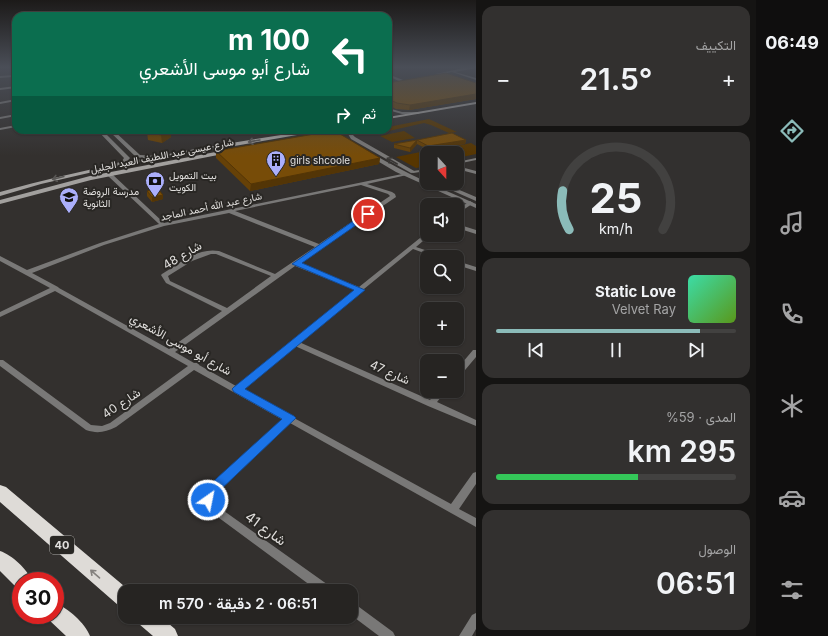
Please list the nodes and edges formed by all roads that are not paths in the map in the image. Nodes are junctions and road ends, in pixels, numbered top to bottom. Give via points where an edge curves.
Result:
1 (12, 100) edge
2 (0, 102) edge
3 (476, 103) edge
4 (476, 108) edge
5 (392, 110) edge
6 (419, 113) junction
7 (12, 116) edge
8 (392, 117) edge
9 (0, 118) edge
10 (392, 123) edge
11 (12, 127) edge
12 (0, 129) edge
13 (103, 134) edge
14 (114, 134) edge
15 (297, 134) edge
16 (330, 134) edge
17 (350, 134) edge
18 (325, 135) junction
19 (109, 140) junction
20 (120, 140) junction
21 (114, 144) junction
22 (248, 148) edge
23 (233, 151) edge
24 (377, 152) junction
25 (370, 154) junction
26 (156, 158) junction
27 (476, 159) edge
28 (464, 162) edge
29 (116, 165) junction
30 (464, 169) edge
31 (87, 171) junction
32 (420, 171) edge
33 (414, 172) junction
34 (476, 173) edge
35 (109, 174) junction
36 (405, 174) junction
37 (420, 175) edge
38 (90, 178) junction
39 (362, 183) junction
40 (35, 184) junction
41 (40, 190) junction
42 (455, 190) edge
43 (0, 194) edge
44 (476, 199) edge
45 (0, 202) edge
46 (470, 203) junction
47 (476, 206) edge
48 (464, 207) edge
49 (229, 211) junction
50 (163, 225) junction
51 (464, 228) edge
52 (476, 232) edge
53 (420, 241) edge
54 (319, 246) junction
55 (412, 247) junction
56 (421, 250) edge
57 (0, 258) edge
58 (296, 264) junction
59 (464, 265) edge
60 (476, 269) edge
61 (26, 272) junction
62 (276, 276) junction
63 (56, 288) junction
64 (360, 290) junction
65 (227, 311) junction
66 (0, 315) edge
67 (294, 343) junction
68 (170, 352) junction
69 (476, 352) edge
70 (0, 362) edge
71 (195, 365) junction
72 (464, 366) edge
73 (237, 389) junction
74 (436, 398) edge
75 (431, 404) junction
76 (290, 418) junction
77 (476, 423) edge
78 (476, 476) edge
79 (0, 492) edge
80 (453, 510) junction
81 (476, 523) edge
82 (0, 559) edge
83 (14, 572) edge
84 (317, 584) edge
85 (118, 593) edge
86 (358, 613) edge
87 (476, 619) edge
88 (64, 621) edge
89 (154, 624) edge
90 (80, 636) edge
91 (168, 636) edge
92 (389, 636) edge
93 (465, 636) edge

1 - 2 street
3 - 6 main road
4 - 10 main road
5 - 6 street
6 - 8 main road
7 - 9 street
11 - 12 street
13 - 19 street
14 - 20 street
15 -> 26 main road, شارع عيسى عبد اللطيف العبد الجليل
16 - 18 main road, شارع عيسى عبد اللطيف العبد الجليل
17 - 24 street
18 - 22 main road, شارع عيسى عبد اللطيف العبد الجليل
18 - 25 street via 343,139
19 - 20 street
19 - 21 street
20 - 21 street
20 - 26 street via 138,156
21 - 29 street via 127,158
23 - 35 main road, شارع عيسى عبد اللطيف العبد الجليل
24 - 25 street
33 -> 24 street
25 - 36 street
26 - 29 main road, شارع عيسى عبد اللطيف العبد الجليل
27 - 28 street
29 - 31 main road, شارع عيسى عبد اللطيف العبد الجليل
30 - 34 street
31 - 38 main road via 84,176
31 -> 40 main road, شارع عيسى عبد اللطيف العبد الجليل
32 - 33 street
33 - 37 street
35 - 38 main road, شارع عيسى عبد اللطيف العبد الجليل
35 - 50 street
36 - 39 street, شارع عبد الله أحمد الماجد
36 - 46 street
38 - 41 main road, شارع عيسى عبد اللطيف العبد الجليل
39 - 49 street, شارع عبد الله أحمد الماجد
39 - 54 street via 390,193 393,198
40 - 41 main road via 44,186
40 - 43 main road, شارع عيسى عبد اللطيف العبد الجليل
41 - 45 main road, شارع عيسى عبد اللطيف العبد الجليل
42 - 44 street
46 - 47 street
46 - 48 street
49 - 50 street, شارع عبد الله أحمد الماجد
49 - 54 street
50 - 61 street, شارع عبد الله أحمد الماجد
51 - 52 street
53 - 55 street
54 - 58 street
55 - 56 street
55 - 64 street
57 - 61 street, شارع أبو موسى الأشعري
58 - 62 street
58 - 64 street
59 - 60 street
61 - 63 street, شارع أبو موسى الأشعري
62 - 65 street
62 - 65 street, شارع 48 via 211,251 164,276 168,282
63 - 66 street
63 - 68 street, شارع أبو موسى الأشعري
64 - 67 street
65 - 68 street
67 - 73 street
67 - 75 street, شارع 47
68 - 71 street, شارع أبو موسى الأشعري
69 - 72 street
70 - 71 street, شارع 40 via 89,428 102,429 113,425
71 - 73 street, شارع أبو موسى الأشعري
73 - 76 street, شارع أبو موسى الأشعري
74 - 75 street
75 - 77 street, شارع 47
76 - 80 street, شارع أبو موسى الأشعري
76 - 84 street, شارع 41 via 210,491 208,500 214,509
78 - 80 street
85 -> 79 highway, 40
80 - 81 street, شارع أبو موسى الأشعري
82 - 83 highway
86 - 92 street
87 - 93 street
88 - 90 highway
89 - 91 highway

